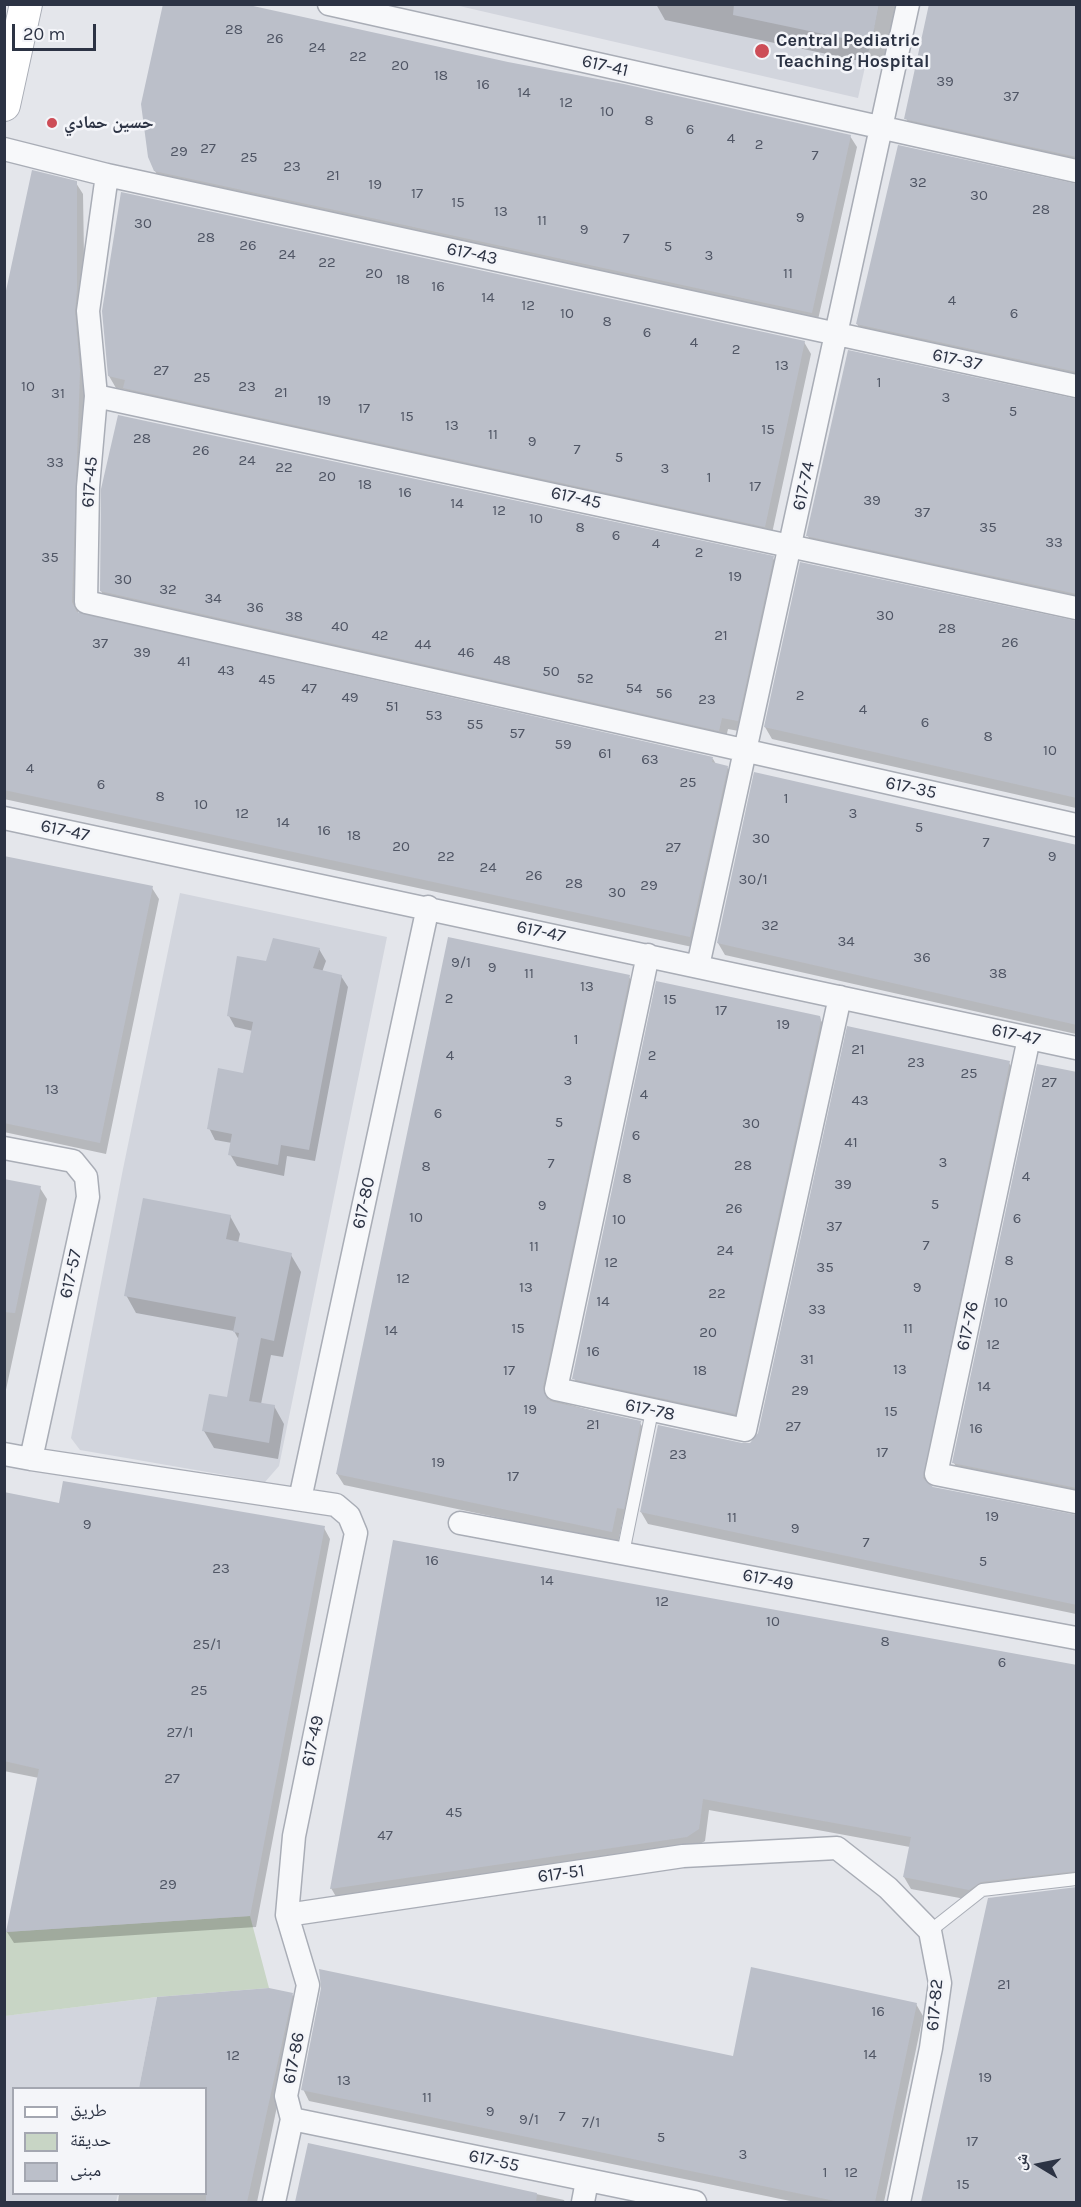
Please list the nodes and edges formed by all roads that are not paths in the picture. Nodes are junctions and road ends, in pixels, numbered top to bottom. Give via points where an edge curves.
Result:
1 (26, 4) edge
2 (329, 4) edge
3 (908, 4) edge
4 (4, 105) edge
5 (881, 127) junction
6 (4, 149) edge
7 (1077, 171) edge
8 (107, 175) junction
9 (837, 334) junction
10 (1077, 386) edge
11 (96, 396) junction
12 (792, 544) junction
13 (1077, 608) edge
14 (745, 752) junction
15 (4, 818) edge
16 (1077, 825) edge
17 (428, 907) junction
18 (648, 956) junction
19 (698, 966) junction
20 (840, 997) junction
21 (1029, 1038) junction
22 (1077, 1048) edge
23 (4, 1148) edge
24 (652, 1411) junction
25 (4, 1454) edge
26 (31, 1459) junction
27 (300, 1499) junction
28 (1077, 1502) edge
29 (460, 1523) dead end
30 (623, 1553) junction
31 (1077, 1638) edge
32 (1077, 1879) edge
33 (286, 1915) junction
34 (930, 1931) junction
35 (292, 2119) junction
36 (585, 2192) edge
37 (274, 2202) edge
38 (695, 2202) edge
39 (899, 2202) edge

1 - 4 street
2 - 5 street, 617-41
3 - 5 street, 617-74
5 - 7 street
5 - 9 street, 617-74
6 - 8 street, 617-43
8 - 9 street, 617-43
8 - 11 street via 88,311
9 - 10 street, 617-37
9 - 12 street, 617-74
11 - 12 street, 617-45
11 - 14 street, 617-45 via 88,487 86,602
12 - 13 street
12 - 14 street, 617-74
14 - 16 street, 617-35
14 - 19 street, 617-74
15 - 17 street, 617-47
17 - 18 street, 617-47
17 - 27 street, 617-80
18 - 19 street, 617-47
18 - 24 street, 617-78 via 556,1389
19 - 20 street, 617-47
20 - 21 street, 617-47
20 - 24 street, 617-78 via 745,1430
21 - 22 street, 617-47
21 - 28 street, 617-76 via 936,1474
23 - 26 street, 617-57 via 73,1161 86,1177 88,1197
24 - 30 lane
25 - 26 street
26 - 27 street
27 - 33 street, 617-49 via 336,1505 349,1516 356,1533 294,1836
29 - 30 street, 617-49
30 - 31 street, 617-49
32 - 34 lane via 982,1890
33 - 34 street, 617-51 via 683,1856 837,1848 888,1888
33 - 35 street, 617-86 via 308,1985 286,2096
34 - 39 street, 617-82 via 940,1983 931,2048
35 - 36 street, 617-55
35 - 37 street, 617-86
36 - 38 street, 617-55

